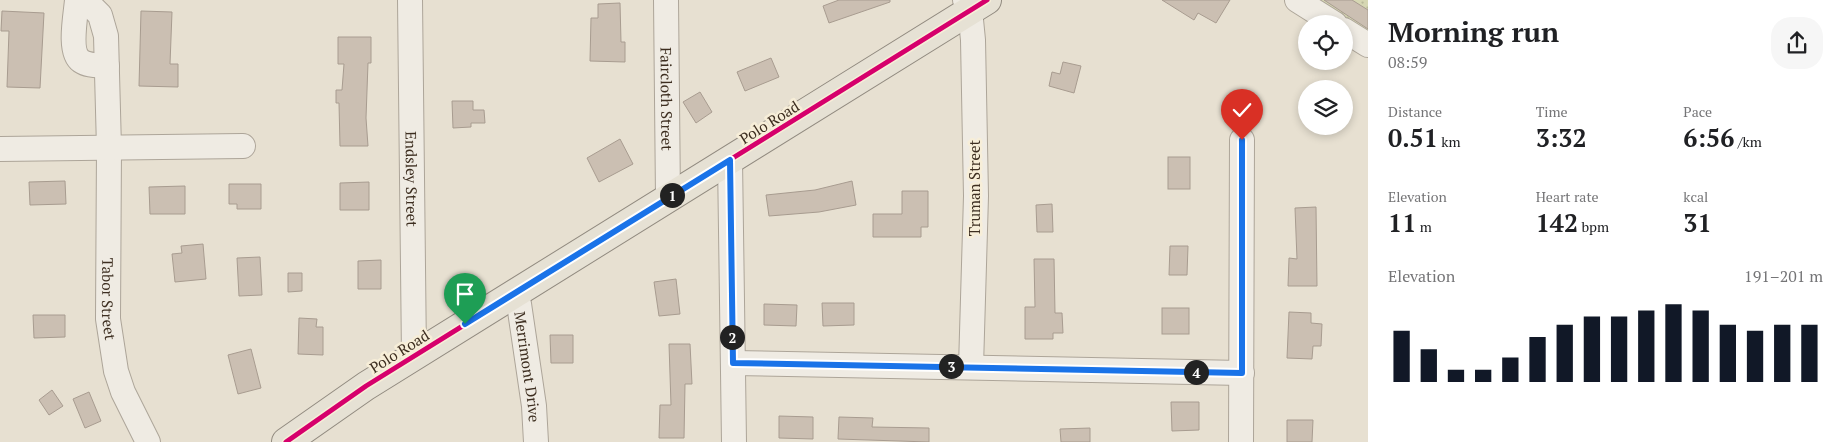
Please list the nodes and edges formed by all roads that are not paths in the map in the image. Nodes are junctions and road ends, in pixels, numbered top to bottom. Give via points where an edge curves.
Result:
1 (78, 0) edge
2 (85, 0) edge
3 (410, 0) edge
4 (666, 0) edge
5 (1297, 0) edge
6 (974, 3) edge
7 (1320, 15) edge
8 (1353, 36) edge
9 (1368, 45) edge
10 (107, 66) junction
11 (1242, 140) dead end
12 (242, 146) dead end
13 (109, 148) junction
14 (0, 149) edge
15 (730, 160) junction
16 (668, 198) junction
17 (516, 292) junction
18 (414, 356) junction
19 (733, 363) junction
20 (971, 367) junction
21 (1242, 373) junction
22 (148, 442) edge
23 (286, 442) edge
24 (536, 442) edge
25 (734, 442) edge
26 (1241, 442) edge

1 - 10 street via 75,54 89,64
2 - 10 street, Tabor Street via 103,22
3 - 18 street, Endsley Street
4 - 16 street, Faircloth Street
5 - 7 street
6 - 15 main road, Polo Road
6 - 20 street, Truman Street via 976,196
8 - 9 street
10 - 13 street, Tabor Street
11 - 21 street
12 - 13 street
13 - 14 street
13 - 22 street, Tabor Street via 108,319 116,371
15 - 16 main road, Polo Road
15 - 19 street
16 - 17 main road, Polo Road
17 - 18 main road, Polo Road
17 - 24 street, Merrimont Drive via 534,406
18 - 23 main road, Polo Road
19 - 20 street
19 - 25 street
20 - 21 street
21 - 26 street

